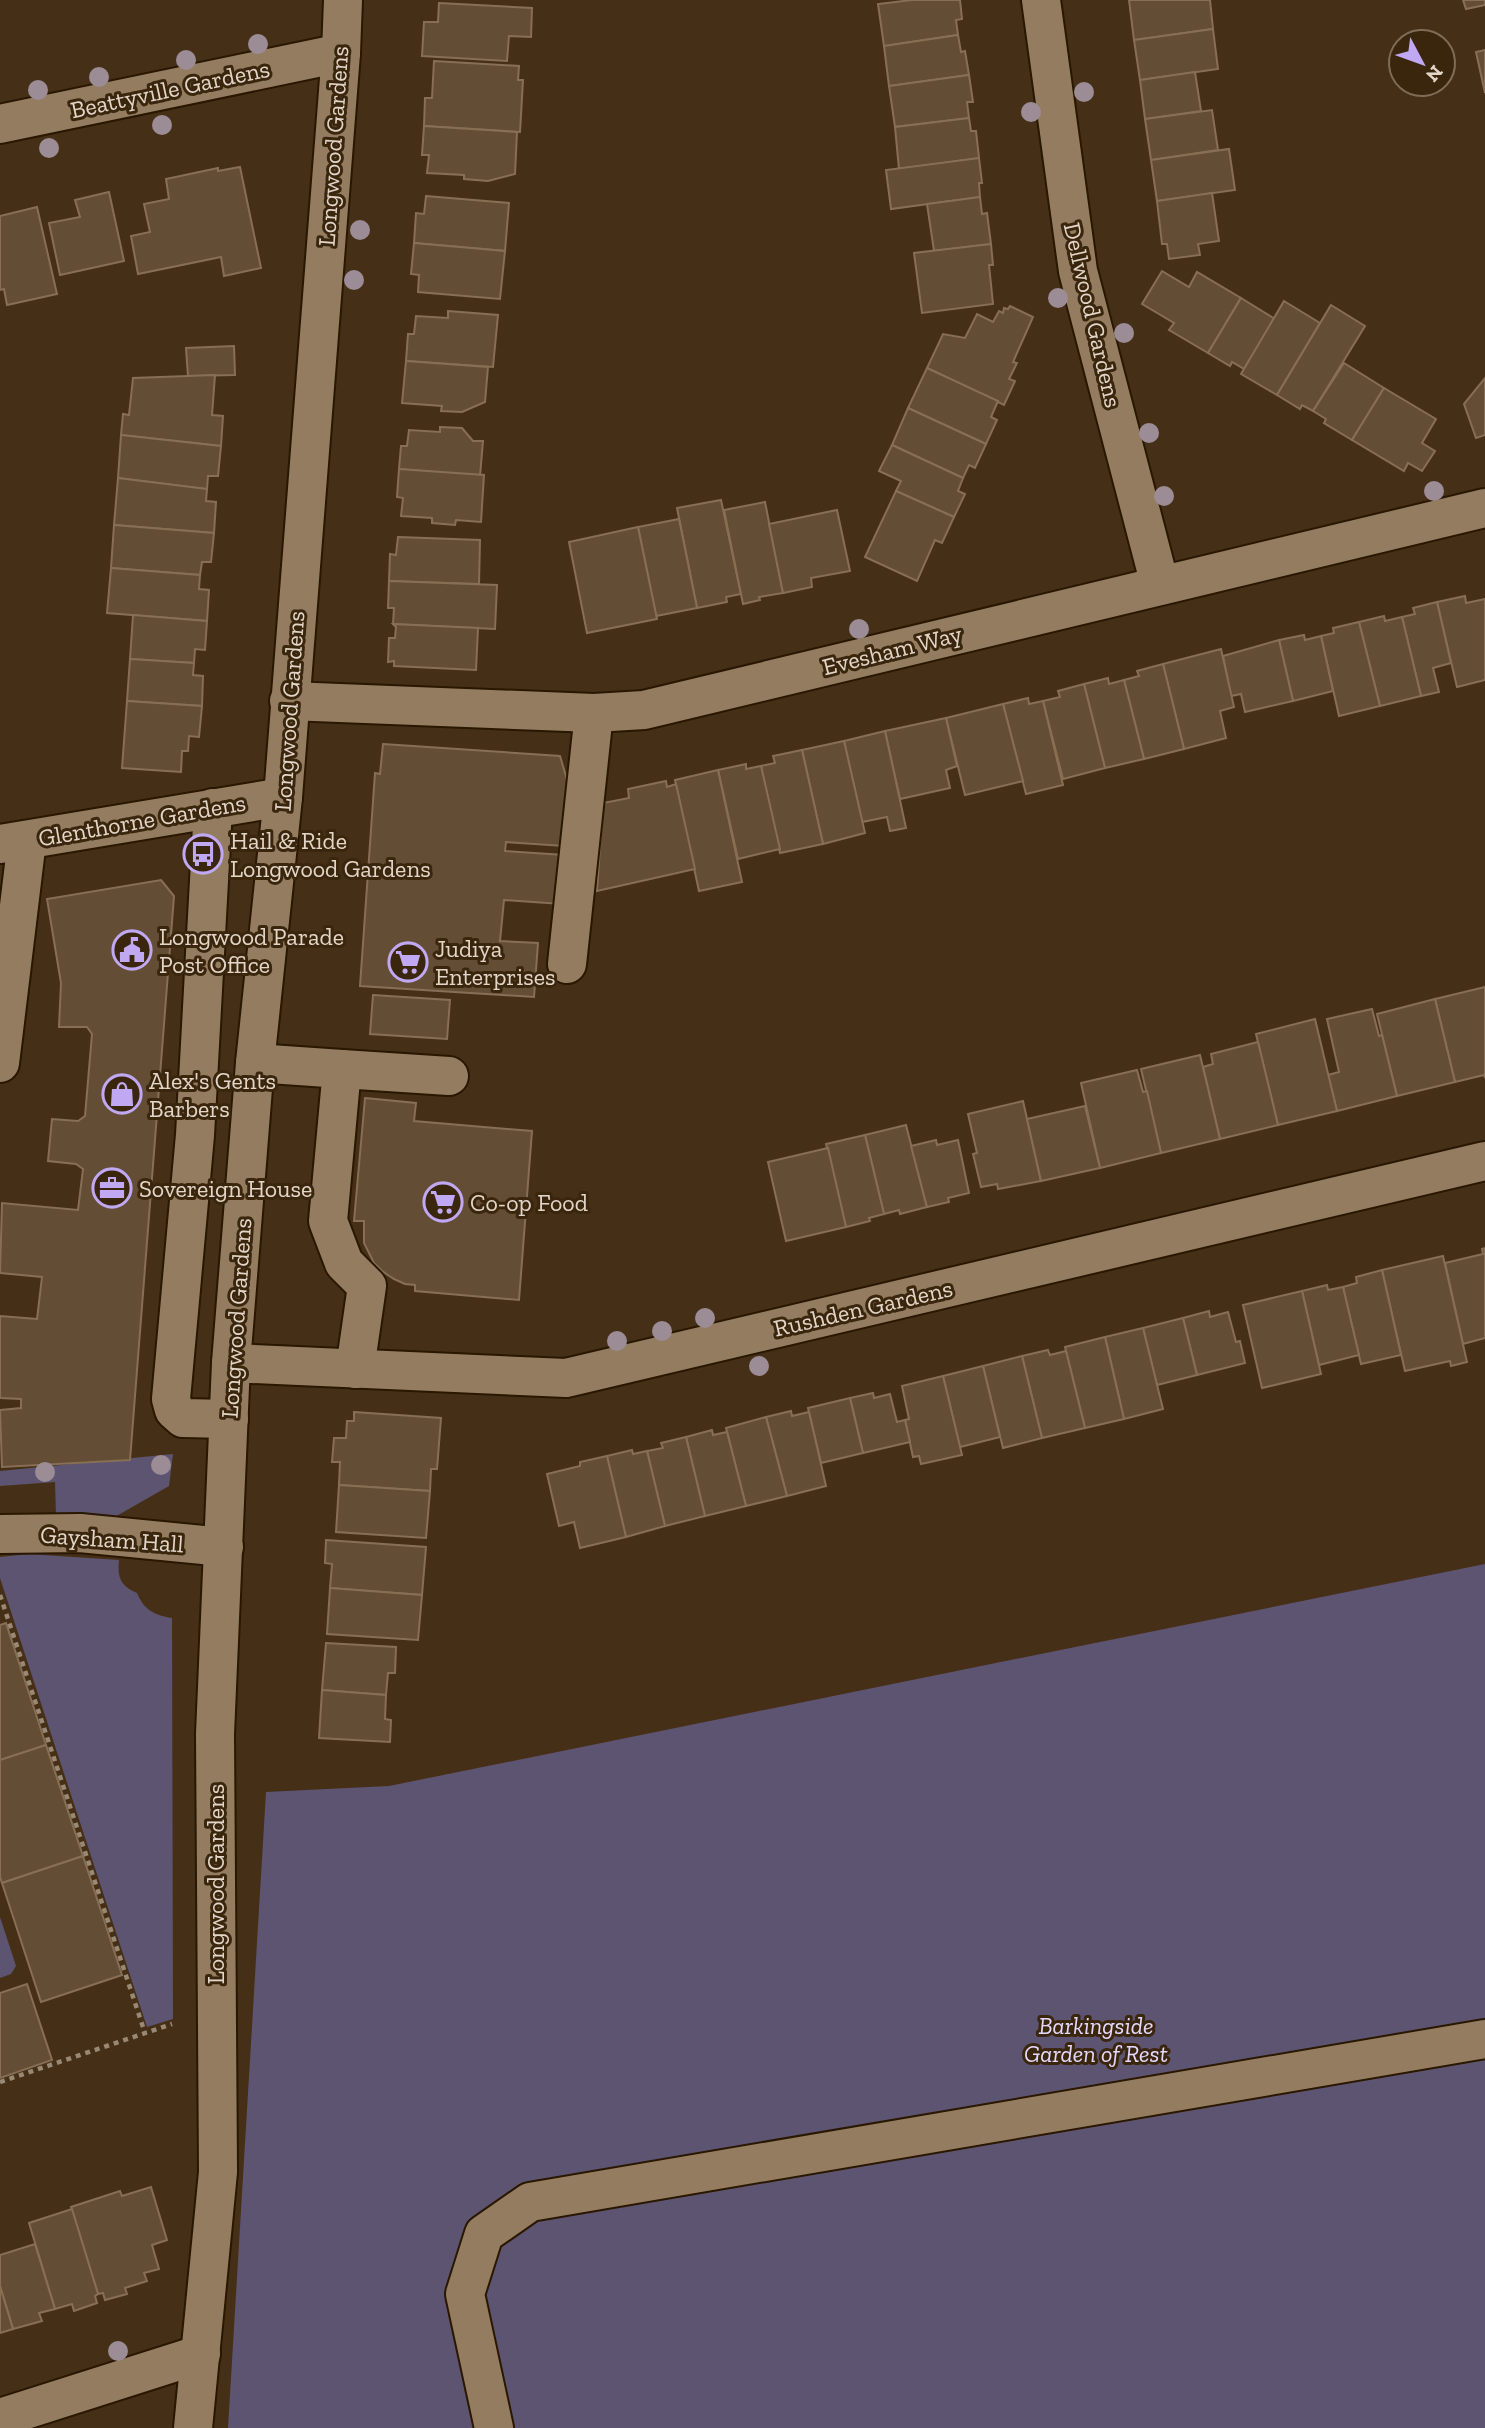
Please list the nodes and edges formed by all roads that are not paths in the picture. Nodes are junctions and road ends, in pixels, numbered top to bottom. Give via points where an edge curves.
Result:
1 (343, 0) edge
2 (1041, 0) edge
3 (341, 53) junction
4 (0, 124) edge
5 (1485, 508) edge
6 (1160, 585) junction
7 (289, 701) junction
8 (594, 713) junction
9 (283, 796) junction
10 (213, 808) junction
11 (14, 842) edge
12 (567, 964) dead end
13 (0, 1063) edge
14 (255, 1063) junction
15 (342, 1069) junction
16 (449, 1076) dead end
17 (1485, 1161) edge
18 (231, 1363) junction
19 (355, 1369) junction
20 (229, 1419) junction
21 (0, 1534) edge
22 (224, 1547) junction
23 (1485, 2039) edge
24 (201, 2354) junction
25 (0, 2418) edge
26 (193, 2428) edge
27 (494, 2428) edge

1 - 3 street, Longwood Gardens
2 - 6 street, Dellwood Gardens via 1078,271
3 - 4 street, Beattyville Gardens
3 - 7 street, Longwood Gardens
5 - 6 street, Evesham Way
6 - 8 street, Evesham Way via 643,710
7 - 8 street, Evesham Way
7 - 9 street, Longwood Gardens
8 - 12 street
9 - 10 street, Glenthorne Gardens
9 - 14 street, Longwood Gardens
10 - 11 street, Glenthorne Gardens
10 - 20 street via 195,1136 171,1399 183,1418
11 - 13 street
14 - 15 street
14 - 18 street, Longwood Gardens
15 - 16 street
15 - 19 street via 328,1222 344,1263 367,1286
17 - 19 street, Rushden Gardens via 566,1378
18 - 19 street, Rushden Gardens
18 - 20 street, Longwood Gardens
20 - 22 street, Longwood Gardens
21 - 22 street, Gaysham Hall via 80,1533
22 - 24 street, Longwood Gardens via 215,1734 218,2172
23 - 27 street via 530,2202 484,2234 464,2294
24 - 25 street
24 - 26 street, Longwood Gardens

